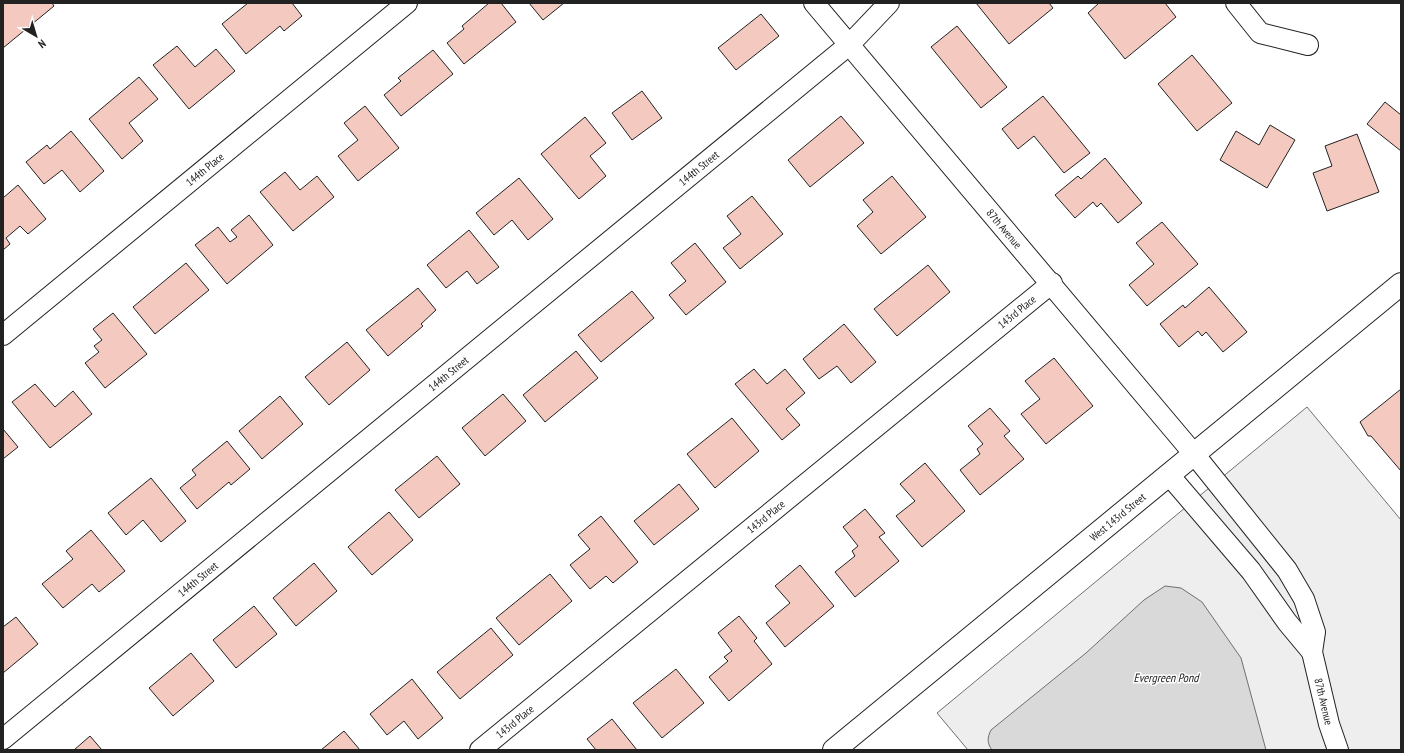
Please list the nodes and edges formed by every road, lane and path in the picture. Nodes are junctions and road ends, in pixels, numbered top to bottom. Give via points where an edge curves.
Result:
1 (406, 3) edge
2 (814, 3) edge
3 (889, 3) edge
4 (1236, 3) edge
5 (850, 44) junction
6 (1308, 45) dead end
7 (1052, 283) junction
8 (1401, 284) edge
9 (3, 335) edge
10 (1194, 454) junction
11 (1169, 475) junction
12 (1312, 652) junction
13 (3, 739) edge
14 (480, 750) edge
15 (834, 750) edge
16 (1338, 750) edge

1 - 9 street, 144th Place
2 - 5 street, 87th Avenue
3 - 5 street, 144th Street
4 - 6 street via 1260,32
5 - 7 street, 87th Avenue
5 - 13 street, 144th Street
7 - 10 street, 87th Avenue
7 - 14 street, 143rd Place
8 - 10 main road, West 143rd Street
10 - 11 main road, West 143rd Street
10 - 12 street, 87th Avenue via 1287,570 1304,599 1315,632
11 - 12 street via 1250,571
11 - 15 main road, West 143rd Street
12 - 16 street, 87th Avenue via 1329,724

